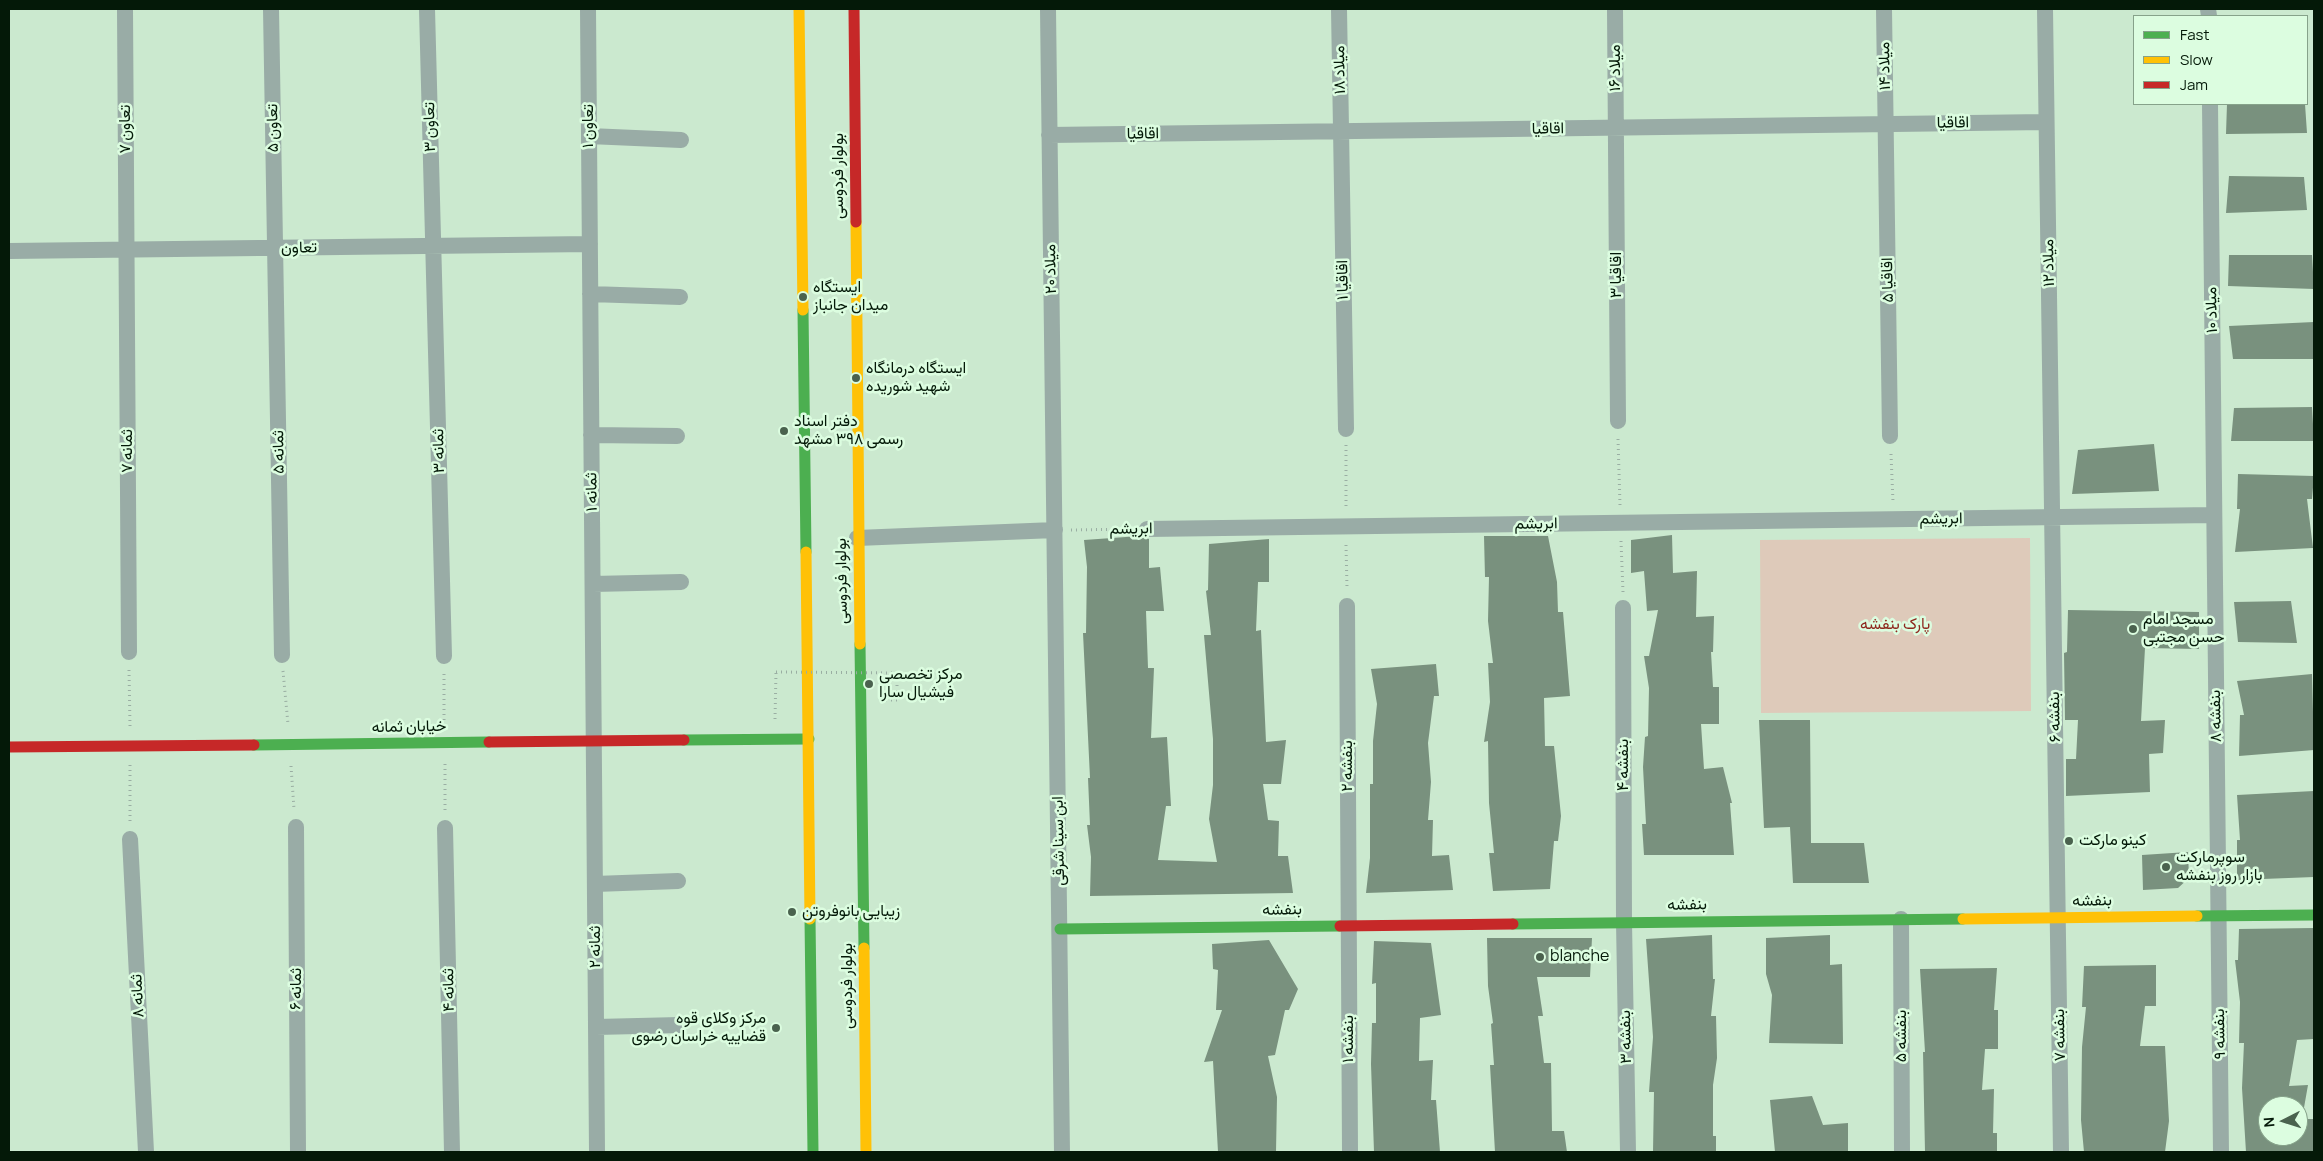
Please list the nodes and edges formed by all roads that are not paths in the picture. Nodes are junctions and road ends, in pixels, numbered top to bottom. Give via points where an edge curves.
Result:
1 (125, 9) edge
2 (271, 9) edge
3 (427, 9) edge
4 (588, 9) edge
5 (799, 9) edge
6 (854, 9) edge
7 (1048, 9) edge
8 (1339, 9) edge
9 (1615, 9) edge
10 (1884, 9) edge
11 (2045, 9) edge
12 (2210, 105) edge
13 (2046, 122) junction
14 (1886, 124) junction
15 (1616, 128) junction
16 (1341, 131) junction
17 (1049, 135) junction
18 (589, 136) junction
19 (681, 140) dead end
20 (590, 244) junction
21 (433, 246) junction
22 (275, 248) junction
23 (126, 250) junction
24 (9, 252) edge
25 (590, 294) junction
26 (680, 297) dead end
27 (1618, 422) dead end
28 (1346, 429) dead end
29 (591, 436) junction
30 (678, 436) dead end
31 (1890, 436) road end
32 (2214, 516) junction
33 (2052, 518) junction
34 (1147, 529) road end
35 (1055, 530) junction
36 (857, 538) junction
37 (681, 582) dead end
38 (593, 584) junction
39 (1347, 606) dead end
40 (1623, 608) dead end
41 (129, 652) dead end
42 (282, 655) dead end
43 (444, 656) dead end
44 (809, 739) junction
45 (594, 741) junction
46 (9, 747) edge
47 (296, 826) dead end
48 (445, 828) dead end
49 (130, 839) dead end
50 (678, 881) dead end
51 (595, 884) junction
52 (2314, 915) edge
53 (2219, 916) junction
54 (2058, 918) junction
55 (1901, 919) junction
56 (1624, 922) junction
57 (1348, 926) junction
58 (1060, 928) junction
59 (680, 1025) dead end
60 (596, 1027) junction
61 (146, 1152) edge
62 (298, 1152) edge
63 (452, 1152) edge
64 (597, 1152) edge
65 (813, 1152) edge
66 (866, 1152) edge
67 (1062, 1152) edge
68 (1350, 1152) edge
69 (1628, 1152) edge
70 (1902, 1152) edge
71 (2061, 1152) edge
72 (2221, 1152) edge

1 - 23 street, تعاون ۷
2 - 22 street, تعاون ۵
3 - 21 street, تعاون ۳
4 - 18 street, تعاون ۱
5 - 44 main road
6 - 36 main road, بولوار فردوسی
7 - 17 street, میلاد ۲۰
8 - 16 street, میلاد ۱۸
9 - 15 street, میلاد ۱۶
10 - 14 street, میلاد ۱۴
11 - 13 street, میلاد ۱۲
12 - 32 street, میلاد ۱۰
13 - 14 street, اقاقیا
13 - 33 street, میلاد ۱۲
14 - 15 street, اقاقیا
14 - 31 street, اقاقیا ۵
15 - 16 street, اقاقیا
15 - 27 street, اقاقیا ۳
16 - 17 street, اقاقیا
16 - 28 street, اقاقیا ۱
17 - 35 street, میلاد ۲۰
18 - 19 street
18 - 20 street, تعاون ۱
20 - 21 street, تعاون
20 - 25 street, ثمانه ۱
21 - 22 street, تعاون
21 - 43 street, ثمانه ۳
22 - 23 street, تعاون
22 - 42 street, ثمانه ۵
23 - 24 street, تعاون
23 - 41 street, ثمانه ۷
25 - 26 street
25 - 29 street, ثمانه ۱
29 - 30 street
29 - 38 street, ثمانه ۱
32 - 33 street, ابریشم
32 - 53 street, بنفشه ۸
33 - 34 street, ابریشم
33 - 54 street, بنفشه ۶
35 - 36 street
35 - 58 street, ابن سینا شرقی
36 - 66 main road, بولوار فردوسی
37 - 38 street
38 - 45 street, ثمانه ۱
39 - 57 street, بنفشه ۲
40 - 56 street, بنفشه ۴
44 - 45 main road, خیابان ثمانه
44 - 65 main road
45 - 46 main road, خیابان ثمانه
45 - 51 street, ثمانه ۲
47 - 62 street, ثمانه ۶
48 - 63 street, ثمانه ۴
49 - 61 street, ثمانه ۸
50 - 51 street
51 - 60 street, ثمانه ۲
52 - 53 main road, بنفشه
53 - 54 main road, بنفشه
53 - 72 street, بنفشه ۹
54 - 55 main road, بنفشه
54 - 71 street, بنفشه ۷
55 - 56 main road, بنفشه
55 - 70 street, بنفشه ۵
56 - 57 main road, بنفشه
56 - 69 street, بنفشه ۳
57 - 58 main road, بنفشه
57 - 68 street, بنفشه ۱
58 - 67 street, ابن سینا شرقی
59 - 60 street
60 - 64 street, ثمانه ۲

